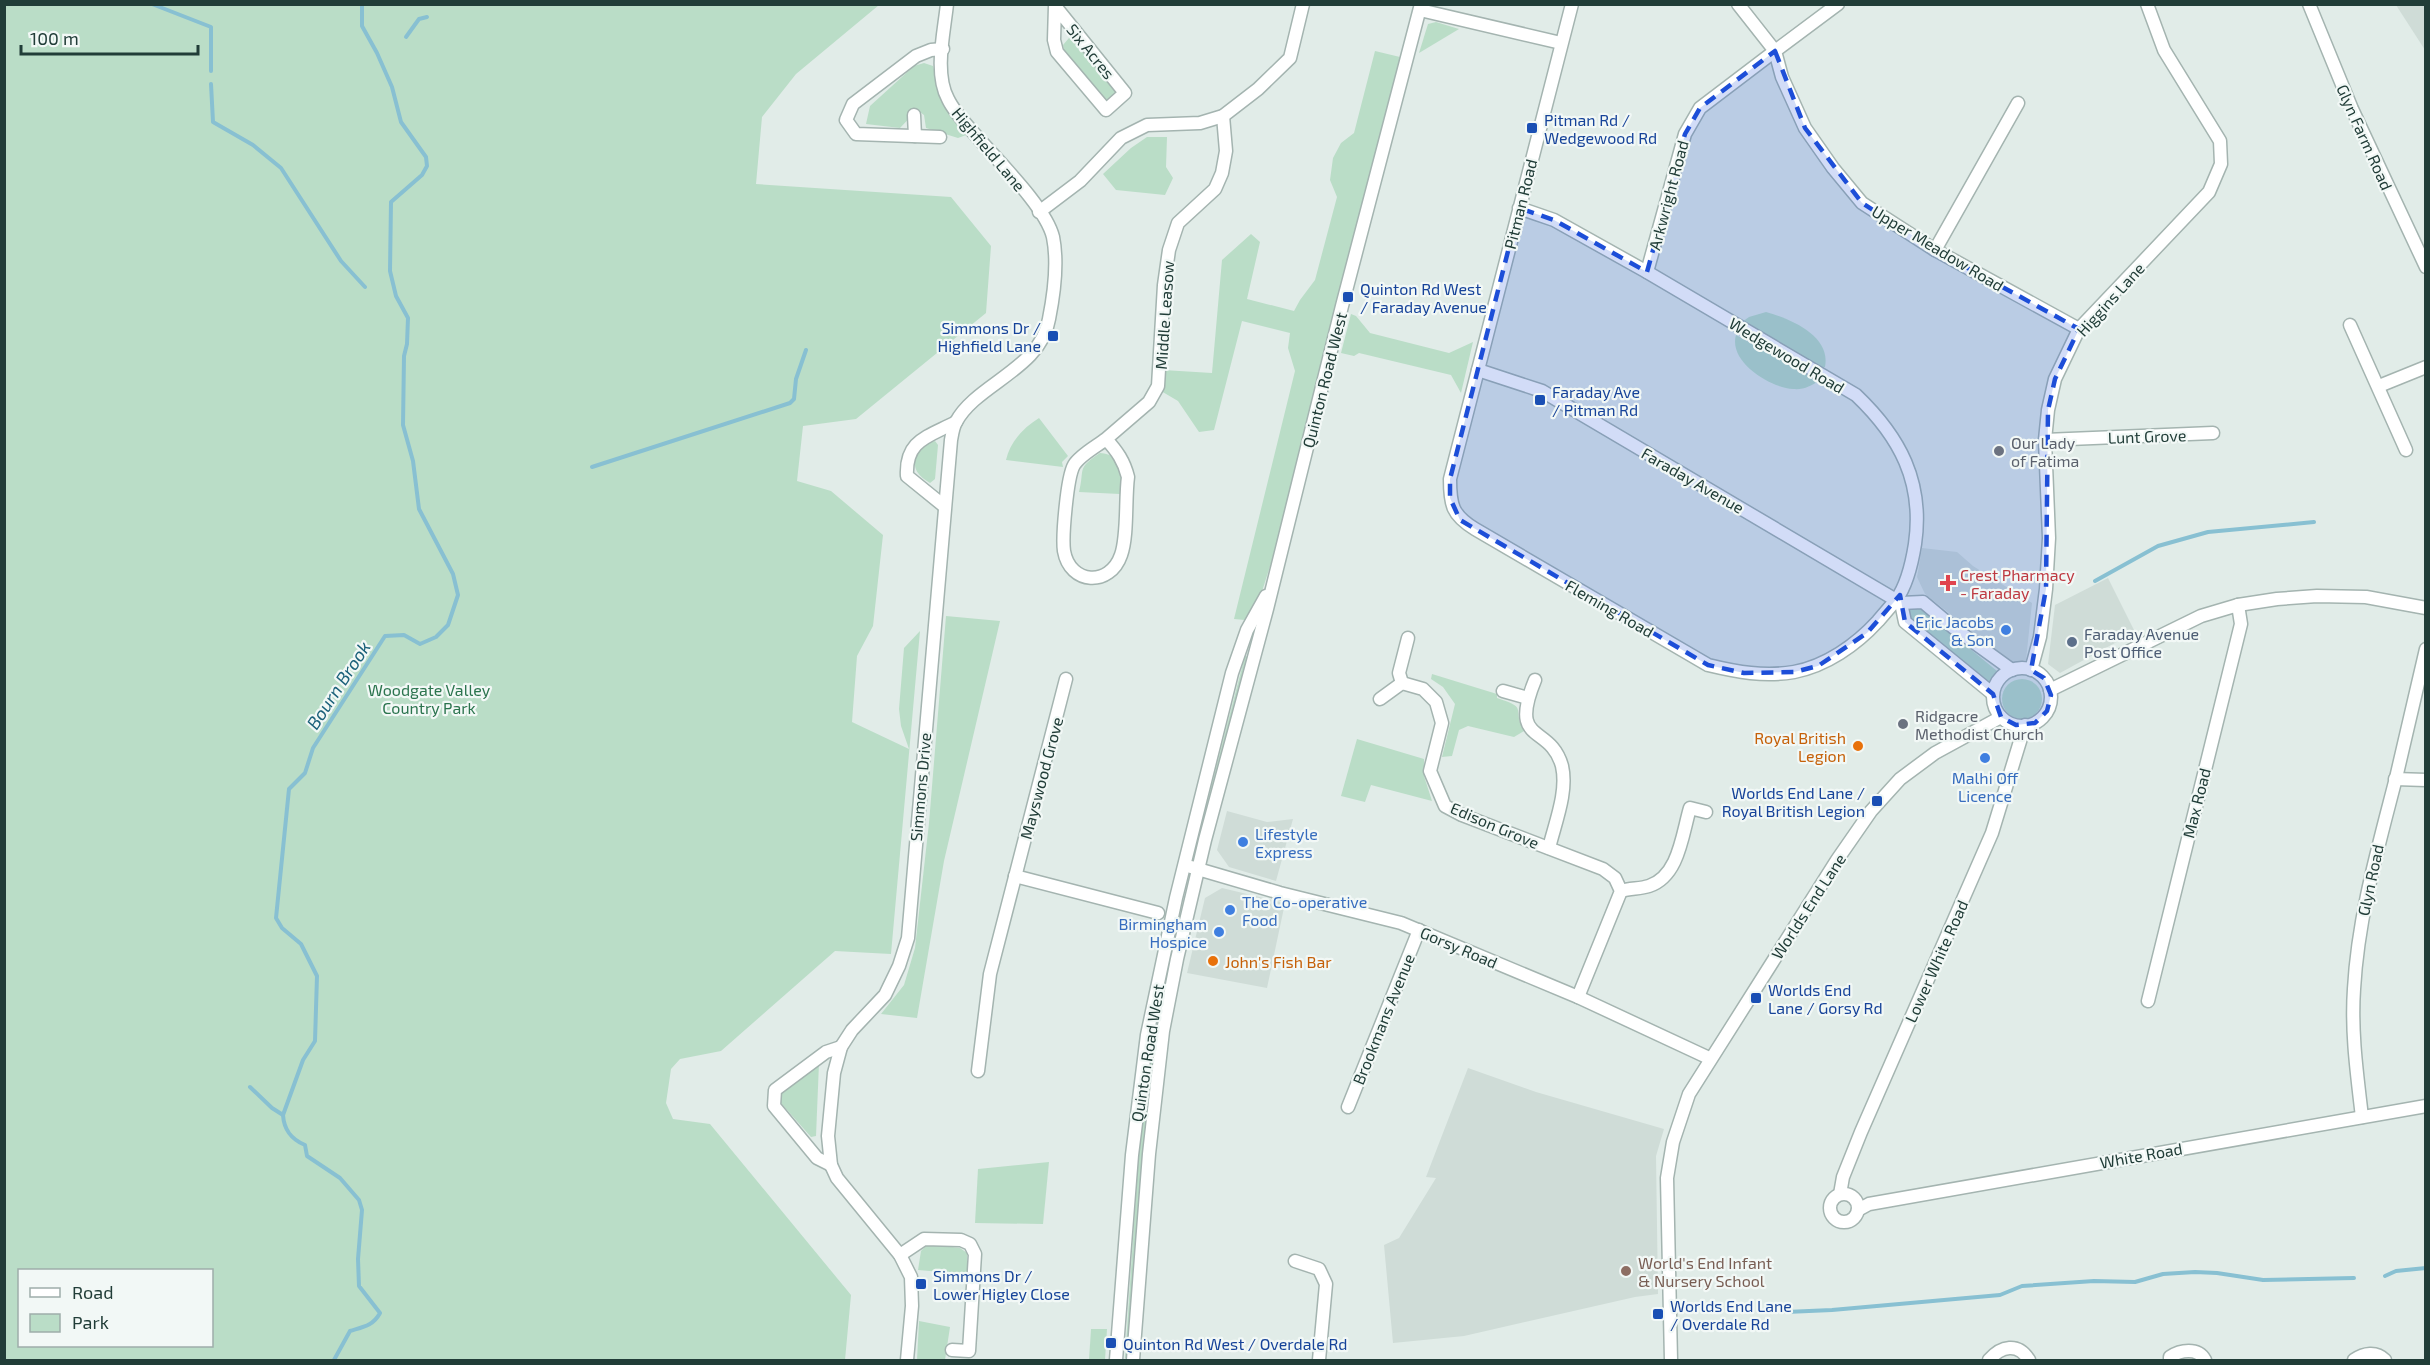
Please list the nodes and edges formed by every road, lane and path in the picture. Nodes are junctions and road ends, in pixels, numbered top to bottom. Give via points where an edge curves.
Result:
1 (947, 4) edge
2 (1303, 4) edge
3 (1572, 4) edge
4 (1738, 4) edge
5 (1838, 4) edge
6 (2147, 4) edge
7 (2309, 4) edge
8 (1055, 5) edge
9 (1420, 7) edge
10 (1562, 43) junction
11 (943, 49) junction
12 (1775, 51) junction
13 (2018, 104) dead end
14 (914, 115) dead end
15 (1222, 116) junction
16 (915, 136) junction
17 (940, 137) dead end
18 (1519, 208) junction
19 (1039, 212) junction
20 (1935, 250) junction
21 (2426, 267) edge
22 (1647, 272) junction
23 (2350, 325) dead end
24 (2079, 329) junction
25 (2426, 367) edge
26 (1478, 370) junction
27 (2379, 386) junction
28 (956, 423) junction
29 (2213, 433) dead end
30 (1107, 439) junction
31 (2045, 440) junction
32 (2406, 450) dead end
33 (944, 506) junction
34 (1273, 582) junction
35 (1899, 601) junction
36 (2238, 605) junction
37 (2426, 608) edge
38 (1408, 638) dead end
39 (2426, 649) edge
40 (2012, 670) junction
41 (2031, 670) junction
42 (1066, 679) dead end
43 (1535, 680) dead end
44 (1402, 684) junction
45 (2050, 690) junction
46 (1503, 691) dead end
47 (1993, 694) junction
48 (1528, 698) junction
49 (1380, 699) dead end
50 (2001, 717) junction
51 (2025, 725) junction
52 (2396, 779) junction
53 (2426, 780) edge
54 (1706, 812) dead end
55 (1549, 848) junction
56 (1198, 869) junction
57 (1015, 876) junction
58 (1181, 882) junction
59 (1621, 891) junction
60 (1176, 898) junction
61 (1158, 913) junction
62 (1186, 919) junction
63 (1419, 930) junction
64 (1168, 939) junction
65 (1578, 998) junction
66 (2148, 1001) dead end
67 (841, 1047) junction
68 (1709, 1058) junction
69 (978, 1071) dead end
70 (2426, 1106) edge
71 (1348, 1107) dead end
72 (2362, 1117) junction
73 (831, 1165) junction
74 (1840, 1194) junction
75 (1858, 1210) junction
76 (900, 1255) junction
77 (1295, 1261) dead end
78 (952, 1350) dead end
79 (907, 1360) edge
80 (1116, 1360) edge
81 (1133, 1360) edge
82 (1319, 1360) edge
83 (1671, 1360) edge
84 (1989, 1360) edge
85 (2029, 1360) edge
86 (2170, 1360) edge
87 (2205, 1360) edge
88 (2354, 1360) edge
89 (2385, 1360) edge

1 - 11 street, Highfield Lane
2 - 15 street via 1290,58
3 - 10 street, Pitman Road
4 - 12 street
5 - 12 street
6 - 24 street, Higgins Lane via 2164,50 2220,141 2221,164 2209,192
7 - 21 street, Glyn Farm Road via 2352,110
8 - 8 street, Six Acres via 1125,93 1106,110 1057,52
9 - 10 street
9 - 34 street, Quinton Road West
10 - 18 street, Pitman Road
11 - 16 street, Highfield Lane via 916,56 853,104 846,120 856,134
11 - 19 street, Highfield Lane via 941,72 948,99
12 - 20 street, Upper Meadow Road via 1805,128 1833,168 1862,202
12 - 22 street, Arkwright Road via 1700,108 1685,134
13 - 20 street
14 - 16 street
15 - 19 street via 1200,123 1147,125 1121,138 1080,182
15 - 30 street, Middle Leasow via 1226,151 1222,173 1215,189 1178,223 1169,250 1158,386 1149,402
16 - 17 street, Highfield Lane
18 - 22 street, Wedgewood Road via 1554,219
18 - 26 street, Pitman Road
19 - 28 street, Simmons Drive via 1052,235 1055,253 1047,329 1027,358 968,407
20 - 24 street, Upper Meadow Road
22 - 35 street, Wedgewood Road via 1856,395 1877,415 1907,462 1916,494 1913,556
23 - 27 street
24 - 31 street, Higgins Lane via 2055,379
25 - 27 street
26 - 35 street, Faraday Avenue via 1542,391
26 - 35 street, Fleming Road via 1450,479 1450,498 1460,520 1708,665 1773,674 1818,666 1867,633
27 - 32 street
28 - 33 street, Simmons Drive
28 - 33 street, Simmons Drive via 915,444 906,459 907,476
29 - 31 street, Lunt Grove
30 - 30 street, Middle Leasow via 1125,465 1128,477 1123,552 1117,565 1104,577 1087,578 1072,569 1064,551 1068,480 1075,463
31 - 41 street, Higgins Lane via 2047,579 2040,637
33 - 67 street, Simmons Drive via 908,938 885,994
34 - 56 street, Quinton Road West
34 - 58 street, Quinton Road West via 1247,630 1232,673
35 - 40 street, Faraday Avenue via 1923,602
35 - 47 street via 1905,622
36 - 37 street via 2317,596 2366,597
36 - 45 street via 2201,616
36 - 66 street, Max Road via 2241,624
38 - 44 street via 1399,673
39 - 52 street, Glyn Road
40 - 41 street
40 - 47 street via 2000,678
41 - 45 street via 2044,678
42 - 57 street, Mayswood Grove
43 - 48 street, Edison Grove
44 - 49 street
44 - 55 street, Edison Grove via 1423,689 1436,702 1442,723 1430,771 1445,806
45 - 51 street via 2047,711 2035,723
46 - 48 street
47 - 50 street
48 - 55 street, Edison Grove via 1526,720 1533,732 1554,750 1562,765 1564,784
50 - 51 street via 2009,723
50 - 68 street, Worlds End Lane via 1935,753 1900,779 1871,812
51 - 74 street, Lower White Road via 1992,833 1861,1132
52 - 53 street
52 - 72 street, Glyn Road via 2379,836 2360,928 2354,1044
54 - 59 street via 1690,808 1672,869 1660,881
55 - 59 street, Edison Grove via 1604,868
56 - 58 street via 1191,867 1187,879
56 - 62 street, Quinton Road West
56 - 63 street, Gorsy Road
57 - 61 street
57 - 69 street, Mayswood Grove via 990,974
58 - 60 street, Quinton Road West
59 - 65 street
60 - 61 street
60 - 64 street, Quinton Road West
61 - 64 street
62 - 64 street via 1176,940
62 - 81 street, Quinton Road West via 1163,1031
63 - 65 street, Gorsy Road
63 - 71 street, Brookmans Avenue
64 - 80 street, Quinton Road West via 1147,1035 1132,1155
65 - 68 street, Gorsy Road
67 - 73 street, Simmons Drive via 834,1073 828,1136
67 - 73 street, Simmons Drive via 826,1053 775,1090 774,1106 817,1158
68 - 83 street, Worlds End Lane via 1689,1094 1673,1142 1667,1178
70 - 72 street, White Road
72 - 75 street, White Road via 1869,1204
73 - 76 street, Simmons Drive
74 - 75 street via 1853,1197
74 - 75 street, White Road via 1830,1203 1836,1220 1850,1221
76 - 78 street via 924,1239 961,1240 970,1244 975,1254 969,1351
76 - 79 street, Simmons Drive via 911,1277 912,1291
77 - 82 street via 1319,1269 1326,1284
84 - 85 street via 1995,1352 2015,1348
86 - 87 street via 2178,1352 2190,1351
88 - 89 street via 2370,1353

